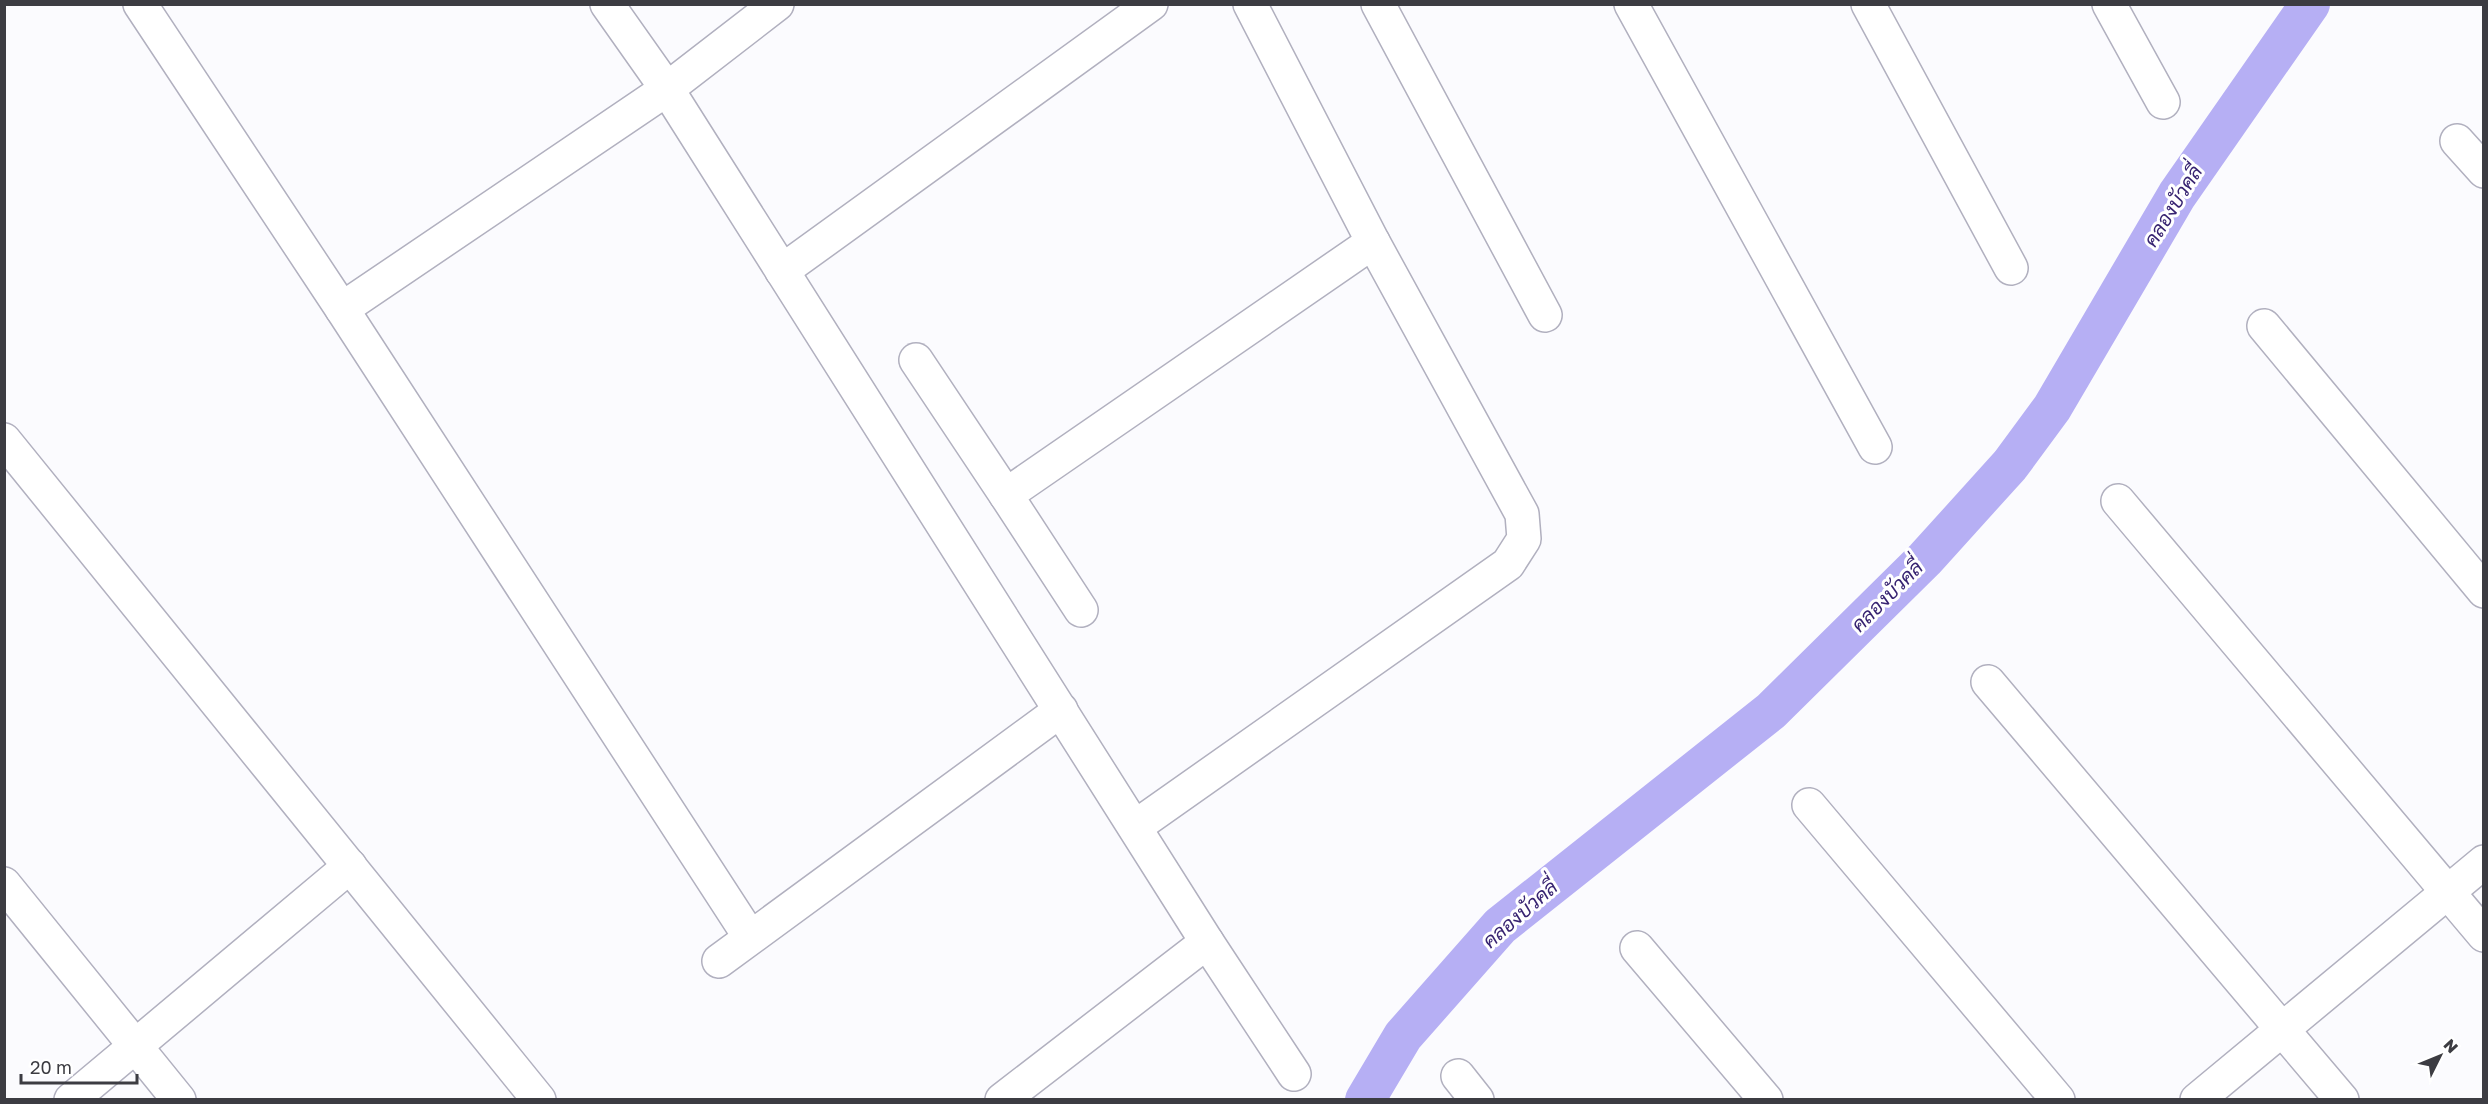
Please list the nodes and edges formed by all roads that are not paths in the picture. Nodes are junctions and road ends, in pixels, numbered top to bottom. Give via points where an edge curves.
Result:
1 (140, 4) edge
2 (607, 4) edge
3 (777, 4) edge
4 (1151, 4) edge
5 (1250, 4) edge
6 (1378, 4) edge
7 (1869, 4) edge
8 (2109, 4) edge
9 (1635, 6) edge
10 (667, 89) junction
11 (2163, 102) dead end
12 (2457, 141) dead end
13 (2484, 171) edge
14 (1373, 242) junction
15 (2011, 268) dead end
16 (782, 271) junction
17 (342, 309) junction
18 (1545, 315) dead end
19 (2264, 326) dead end
20 (916, 360) dead end
21 (4, 440) edge
22 (1875, 447) dead end
23 (1006, 495) junction
24 (2118, 501) dead end
25 (2484, 591) edge
26 (1081, 610) dead end
27 (1988, 682) dead end
28 (1060, 710) junction
29 (1809, 805) dead end
30 (1135, 827) junction
31 (2484, 862) edge
32 (350, 866) junction
33 (4, 884) edge
34 (2447, 892) junction
35 (2484, 935) edge
36 (750, 937) junction
37 (1207, 942) junction
38 (1637, 948) dead end
39 (718, 961) dead end
40 (2282, 1028) junction
41 (135, 1046) junction
42 (1294, 1074) dead end
43 (71, 1100) edge
44 (179, 1100) edge
45 (539, 1100) edge
46 (1002, 1100) edge
47 (1766, 1100) edge
48 (2058, 1100) edge
49 (2196, 1100) edge
50 (2342, 1100) edge

1 - 17 street
2 - 10 street
3 - 10 street
4 - 16 street
5 - 14 street
6 - 18 street
7 - 15 street
8 - 11 street
9 - 22 street
10 - 16 street
10 - 17 street
12 - 13 street
14 - 23 street
14 - 30 street via 1522,514 1524,539 1508,564
16 - 28 street
17 - 36 street
19 - 25 street
20 - 23 street
21 - 32 street
23 - 26 street
24 - 34 street
27 - 40 street
28 - 30 street
28 - 36 street
29 - 48 street
30 - 37 street
31 - 34 street
32 - 41 street
32 - 45 street
33 - 41 street
34 - 35 street
34 - 40 street
36 - 39 street
37 - 42 street
37 - 46 street
38 - 47 street
40 - 49 street
40 - 50 street
41 - 43 street
41 - 44 street

